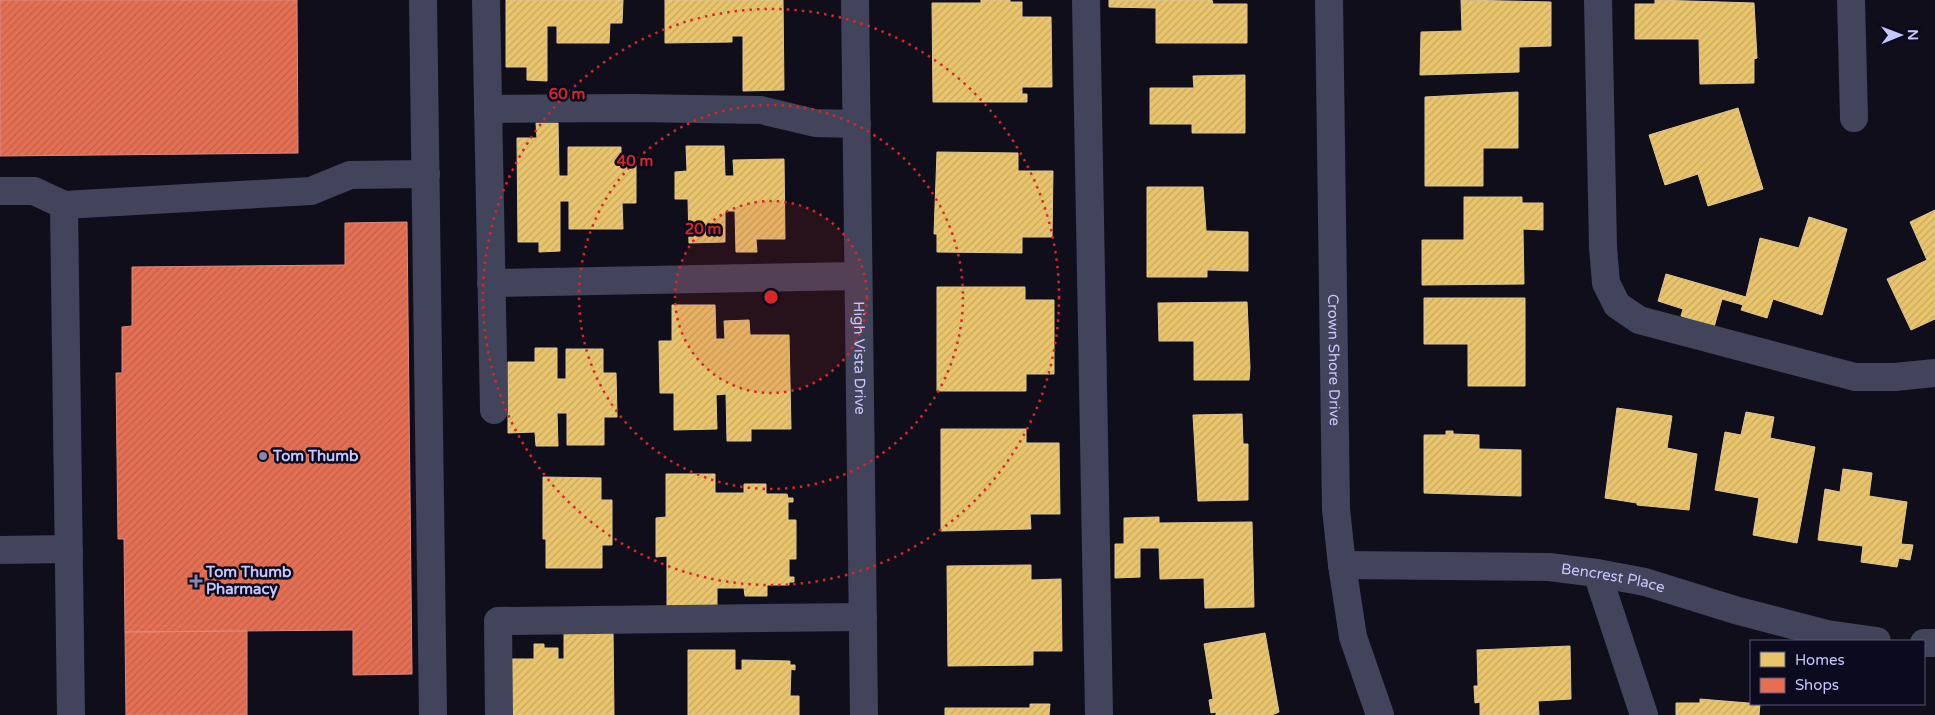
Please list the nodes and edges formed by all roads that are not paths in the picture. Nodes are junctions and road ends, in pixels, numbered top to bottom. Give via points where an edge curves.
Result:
1 (423, 0) edge
2 (486, 0) edge
3 (855, 0) edge
4 (1086, 0) edge
5 (1329, 0) edge
6 (1598, 0) edge
7 (1852, 0) edge
8 (488, 109) junction
9 (1854, 118) dead end
10 (856, 124) junction
11 (426, 174) junction
12 (0, 191) edge
13 (64, 205) junction
14 (858, 276) junction
15 (491, 283) junction
16 (1935, 373) edge
17 (494, 410) dead end
18 (69, 549) junction
19 (0, 550) edge
20 (1342, 565) junction
21 (1597, 573) junction
22 (863, 617) junction
23 (1870, 640) edge
24 (72, 715) edge
25 (433, 715) edge
26 (500, 715) edge
27 (864, 715) edge
28 (1099, 715) edge
29 (1380, 715) edge
30 (1644, 715) edge

1 - 11 street
2 - 8 street
3 - 10 street, High Vista Drive
4 - 28 street
5 - 20 street, Crown Shore Drive via 1336,499
6 - 16 street via 1603,247 1606,283 1617,305 1639,320 1855,377
7 - 9 street
8 - 10 street via 761,110 814,123
8 - 15 street
10 - 14 street, High Vista Drive
11 - 13 street via 350,174 311,191
11 - 25 street
12 - 13 street via 34,191
13 - 18 street
14 - 15 street
14 - 22 street, High Vista Drive
15 - 17 street
18 - 19 street
18 - 24 street
20 - 21 street, Bencrest Place via 1549,567
20 - 29 street, Crown Shore Drive via 1352,637
21 - 23 street, Bencrest Place via 1645,582 1827,634
21 - 30 street
22 - 26 street via 498,621
22 - 27 street, High Vista Drive

